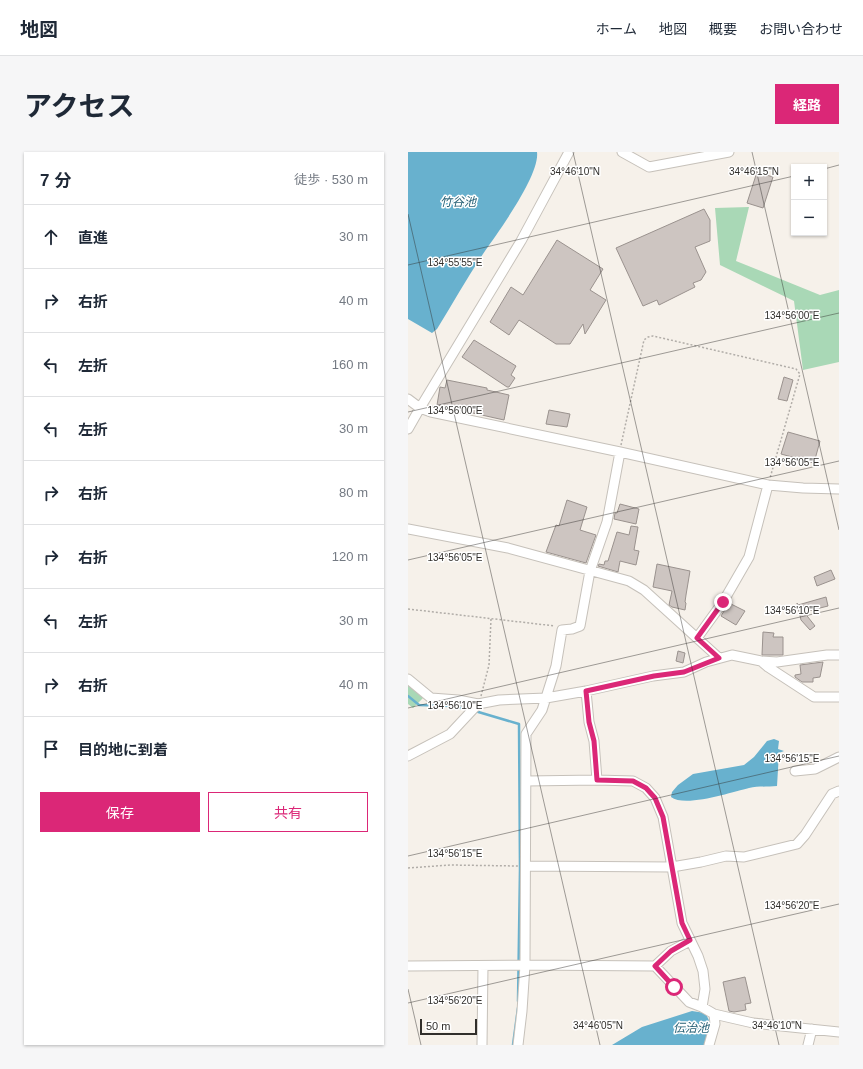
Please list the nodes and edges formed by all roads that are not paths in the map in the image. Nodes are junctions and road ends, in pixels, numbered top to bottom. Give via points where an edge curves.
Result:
1 (569, 152) edge
2 (622, 152) edge
3 (729, 152) edge
4 (408, 399) edge
5 (420, 408) junction
6 (408, 430) edge
7 (620, 452) junction
8 (768, 485) junction
9 (839, 489) edge
10 (408, 529) edge
11 (590, 571) junction
12 (697, 638) junction
13 (839, 655) edge
14 (719, 658) junction
15 (761, 662) junction
16 (408, 679) edge
17 (586, 691) junction
18 (839, 697) edge
19 (546, 698) junction
20 (478, 704) junction
21 (408, 756) edge
22 (839, 757) edge
23 (795, 771) dead end
24 (597, 780) junction
25 (527, 781) junction
26 (839, 791) edge
27 (526, 866) junction
28 (672, 867) junction
29 (690, 940) junction
30 (525, 965) junction
31 (408, 966) edge
32 (483, 966) junction
33 (655, 966) junction
34 (702, 1007) junction
35 (714, 1014) junction
36 (812, 1029) junction
37 (839, 1032) edge
38 (482, 1045) edge
39 (518, 1045) edge
40 (709, 1045) edge
41 (808, 1045) edge

1 - 5 street via 520,241
2 - 3 street via 650,167
4 - 5 street
5 - 6 street
5 - 7 street
7 - 8 street
7 - 11 street via 607,522
8 - 9 street
8 - 12 street via 749,557 723,602
10 - 11 street via 508,548
11 - 12 street via 629,581 644,590
11 - 19 street via 580,626 562,630 556,666
12 - 14 street
13 - 15 street
14 - 15 street via 732,655
14 - 17 street via 684,672
15 - 18 street via 814,697
16 - 20 street via 430,698
17 - 19 street
17 - 24 street
19 - 20 street via 499,700
19 - 25 street via 542,710 526,734
20 - 21 street via 450,734
22 - 23 street via 815,769
24 - 25 street
24 - 28 street via 633,781 646,788 655,798 663,817
25 - 27 street
26 - 28 street via 832,794 797,844 744,857 726,856
27 - 28 street
27 - 30 street
28 - 29 street via 682,923
29 - 33 street via 671,951
29 - 34 street via 703,971 705,990
30 - 32 street
30 - 33 street
30 - 39 street
31 - 32 street
32 - 38 street
33 - 34 street via 689,1002
34 - 35 street
35 - 36 street via 753,1023
35 - 40 street via 715,1024
36 - 37 street
36 - 41 street

